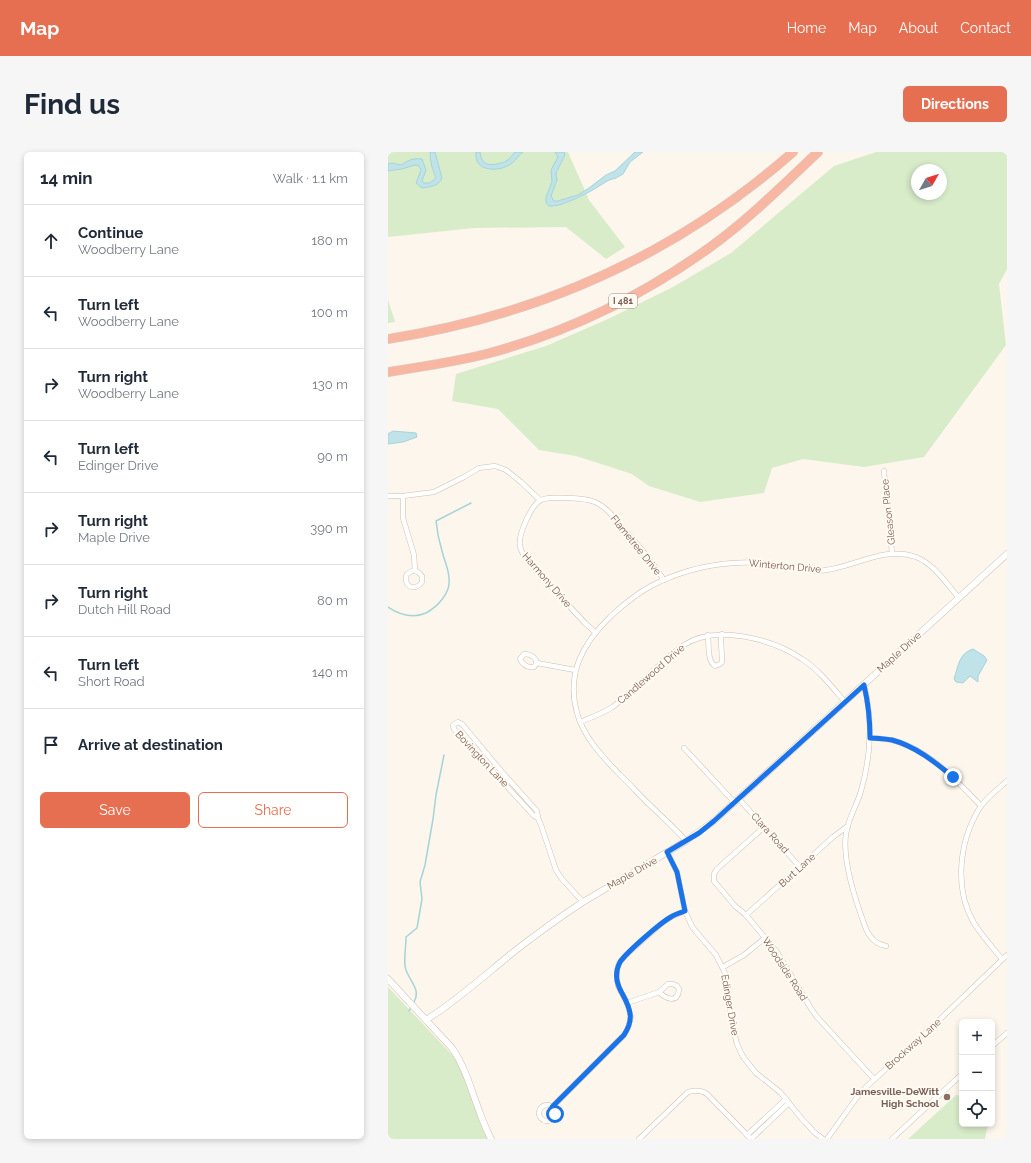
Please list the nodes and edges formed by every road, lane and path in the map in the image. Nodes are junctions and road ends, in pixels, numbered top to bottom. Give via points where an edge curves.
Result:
1 (792, 152) edge
2 (818, 152) edge
3 (388, 339) edge
4 (388, 372) edge
5 (884, 471) dead end
6 (388, 496) edge
7 (403, 496) junction
8 (540, 500) junction
9 (892, 554) junction
10 (1007, 554) edge
11 (415, 571) dead end
12 (664, 580) junction
13 (959, 598) junction
14 (595, 632) junction
15 (722, 634) junction
16 (708, 635) junction
17 (537, 662) dead end
18 (575, 670) junction
19 (864, 685) junction
20 (845, 702) junction
21 (580, 722) junction
22 (870, 738) junction
23 (684, 748) dead end
24 (1007, 780) edge
25 (514, 785) junction
26 (509, 789) junction
27 (737, 801) junction
28 (981, 806) junction
29 (538, 818) junction
30 (848, 826) junction
31 (764, 827) junction
32 (686, 841) junction
33 (667, 852) junction
34 (800, 867) junction
35 (583, 902) junction
36 (685, 911) junction
37 (746, 915) junction
38 (765, 938) junction
39 (886, 946) dead end
40 (1007, 955) edge
41 (1002, 959) junction
42 (723, 967) junction
43 (388, 979) edge
44 (659, 992) dead end
45 (627, 1003) junction
46 (426, 1020) junction
47 (1007, 1033) edge
48 (995, 1043) edge
49 (959, 1077) edge
50 (874, 1079) junction
51 (788, 1101) junction
52 (552, 1107) dead end
53 (750, 1137) edge
54 (491, 1139) edge
55 (639, 1139) edge
56 (823, 1139) edge
57 (827, 1139) edge
58 (892, 1139) edge

1 - 3 highway via 770,172 675,239 603,276 541,301 480,320
2 - 4 highway, I 481 via 736,227 709,248 615,305 512,347 439,364
5 - 9 street, Gleason Place
6 - 7 street
7 - 8 street via 434,492 479,468 495,466 506,470
7 - 11 street via 403,518 414,555
8 - 12 street, Flametree Drive via 584,499 604,507 638,544
8 - 14 street, Harmony Drive via 534,506 519,540 522,554
9 - 12 street, Winterton Drive via 818,571 757,563 733,563 692,570
9 - 13 street, Winterton Drive via 921,559 935,570
10 - 13 street, Maple Drive
12 - 14 street, Winterton Drive via 636,595
13 - 19 street, Maple Drive
14 - 18 street, Winterton Drive via 583,650
15 - 16 street, Candlewood Drive
15 - 16 street via 722,662 715,666 710,658
15 - 20 street, Candlewood Drive via 746,637 788,650 816,669
16 - 21 street, Candlewood Drive via 685,644 610,709
17 - 18 street
18 - 21 street, Winterton Drive via 573,689
19 - 20 street, Maple Drive
19 - 22 street via 870,720
20 - 27 street, Maple Drive
21 - 32 street, Winterton Drive via 586,736 612,767
22 - 28 street via 893,740 920,752 953,777
22 - 30 street via 861,790
23 - 27 street, Clara Road
24 - 28 street
25 - 26 street
25 - 26 street, Bovington Lane via 462,724 454,724 454,729
25 - 29 street, Bovington Lane via 537,811
26 - 29 street, Bovington Lane
27 - 31 street, Clara Road
27 - 32 street, Maple Drive
28 - 41 street via 966,840 961,863 961,882 966,904 974,922
29 - 35 street, Bovington Lane via 556,870
30 - 34 street, Burt Lane via 833,836
30 - 39 street via 845,846 860,914 869,935 879,945
31 - 34 street, Clara Road
31 - 37 street, Woodside Road via 714,874 714,881 719,888
32 - 33 street, Maple Drive
33 - 35 street, Maple Drive
33 - 36 street, Edinger Drive via 677,872
34 - 37 street, Burt Lane
35 - 46 street, Maple Drive via 517,949 458,998
36 - 42 street, Edinger Drive via 694,928
36 - 45 street via 662,923 620,963 617,970 618,986
37 - 38 street, Woodside Road
38 - 42 street via 744,955
38 - 50 street, Woodside Road via 777,952 815,1014
40 - 41 street, Brockway Lane
41 - 50 street, Brockway Lane
42 - 51 street, Edinger Drive via 733,1029 741,1053 756,1072
43 - 46 street
44 - 45 street
45 - 52 street via 631,1017 624,1035
46 - 54 street via 460,1059
47 - 48 street
49 - 58 street
50 - 57 street, Brockway Lane via 855,1100
51 - 53 street
51 - 56 street, Edinger Drive
53 - 55 street via 707,1094 692,1091 680,1099

